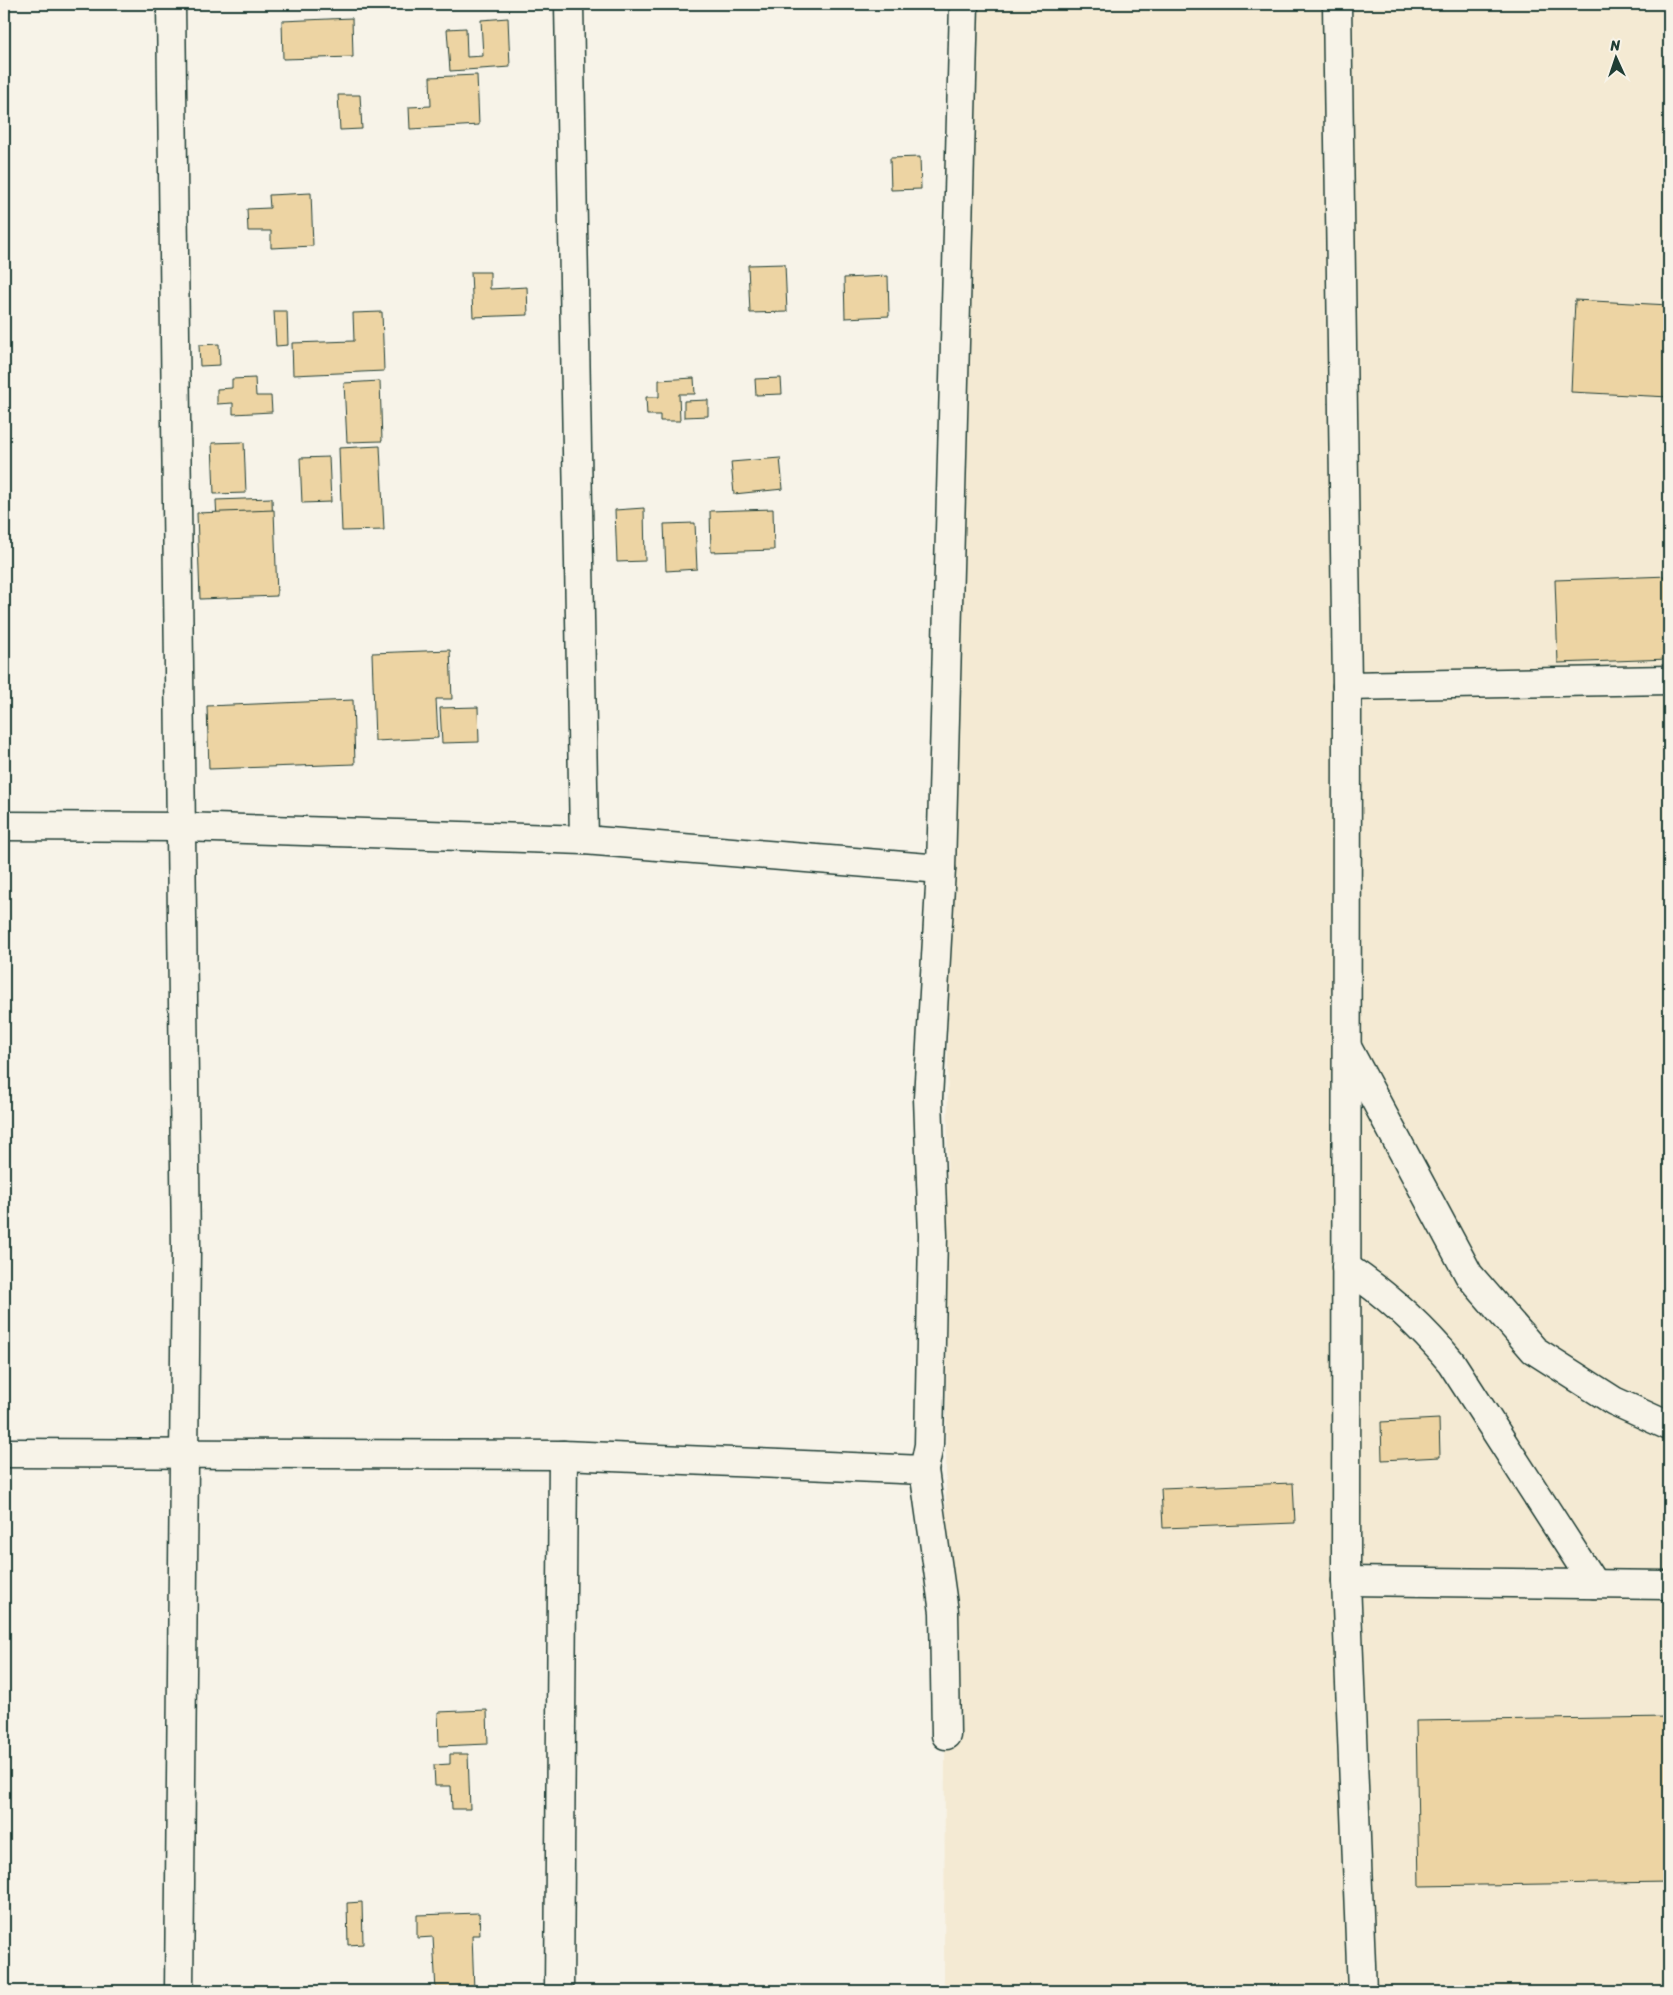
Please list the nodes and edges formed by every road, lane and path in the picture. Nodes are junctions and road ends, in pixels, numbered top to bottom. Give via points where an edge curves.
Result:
1 (171, 4) edge
2 (569, 4) edge
3 (964, 4) edge
4 (1337, 4) edge
5 (1669, 680) edge
6 (1346, 686) junction
7 (4, 826) edge
8 (181, 827) junction
9 (584, 840) junction
10 (942, 869) junction
11 (1346, 1045) junction
12 (1346, 1267) junction
13 (1669, 1426) edge
14 (4, 1453) edge
15 (183, 1454) junction
16 (563, 1455) junction
17 (924, 1470) junction
18 (1346, 1581) junction
19 (1594, 1584) junction
20 (1669, 1585) edge
21 (946, 1735) dead end
22 (179, 1991) edge
23 (559, 1991) edge
24 (1362, 1991) edge

1 - 8 street
2 - 9 street
3 - 10 street
4 - 6 street
5 - 6 street
6 - 11 street
7 - 8 street
8 - 9 street
8 - 15 street via 186,1249
9 - 10 street
10 - 17 street via 928,1098 933,1236 929,1445
11 - 12 street
11 - 13 street via 1469,1275 1534,1350 1614,1400
12 - 18 street
12 - 19 street via 1397,1305 1451,1362
14 - 15 street
15 - 16 street
15 - 22 street
16 - 17 street
16 - 23 street
17 - 21 street via 944,1612
18 - 19 street
18 - 24 street
19 - 20 street

